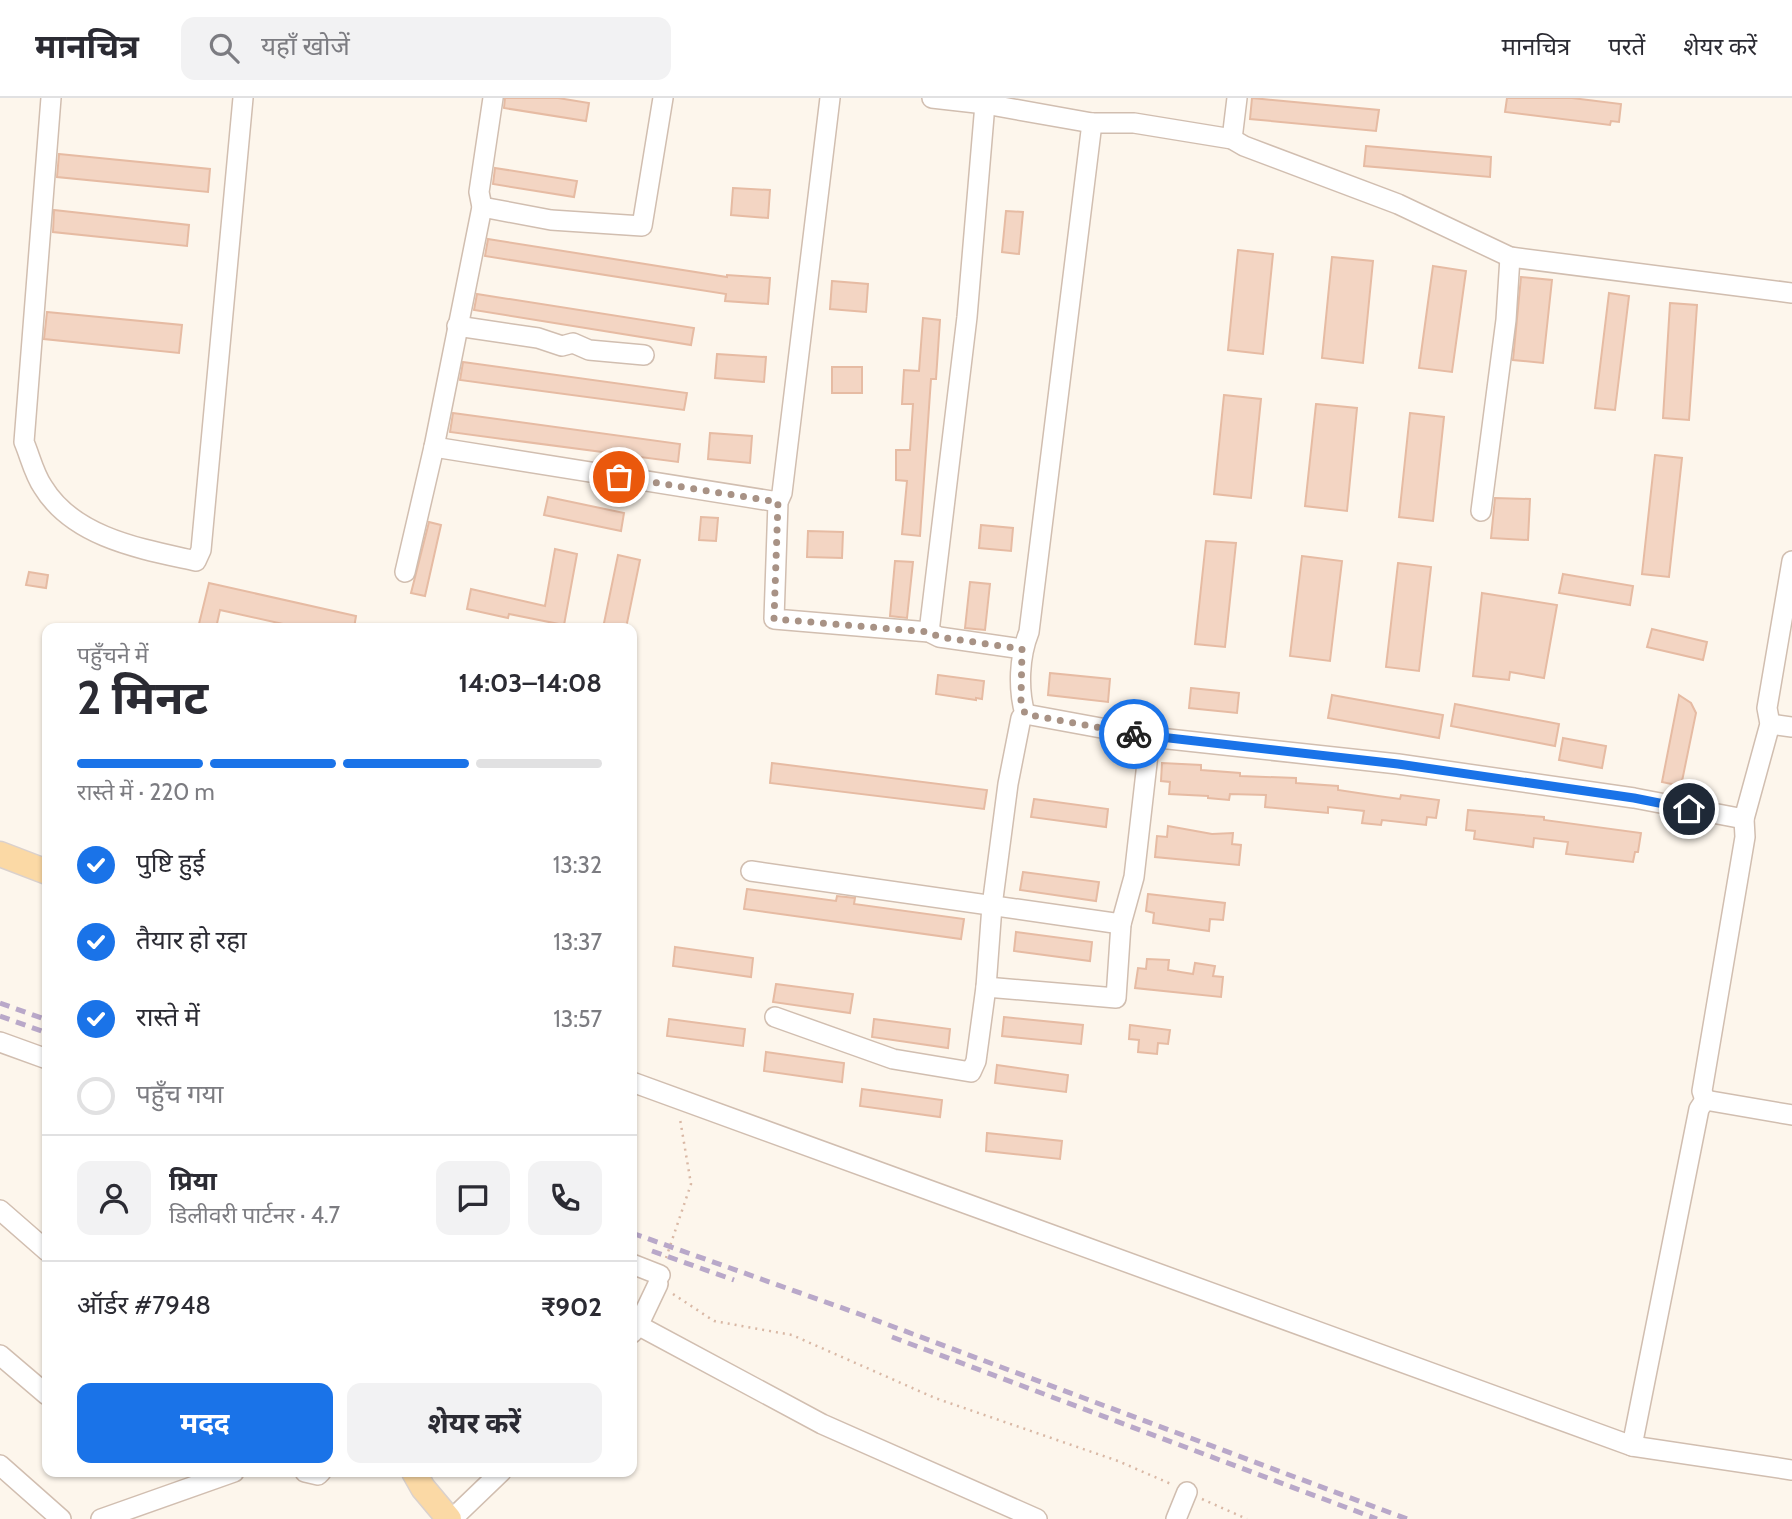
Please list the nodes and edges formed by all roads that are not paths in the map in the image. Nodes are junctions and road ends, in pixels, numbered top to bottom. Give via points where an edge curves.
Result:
1 (51, 98) edge
2 (243, 98) edge
3 (493, 98) edge
4 (663, 98) edge
5 (830, 98) edge
6 (932, 98) edge
7 (1237, 98) edge
8 (985, 104) junction
9 (1092, 123) junction
10 (1232, 139) junction
11 (482, 207) junction
12 (1510, 257) junction
13 (1792, 293) edge
14 (457, 326) junction
15 (644, 355) dead end
16 (434, 447) junction
17 (778, 502) junction
18 (1481, 511) dead end
19 (1792, 561) edge
20 (405, 572) dead end
21 (929, 632) junction
22 (1022, 649) junction
23 (1025, 714) junction
24 (1770, 724) junction
25 (1792, 727) edge
26 (1150, 737) junction
27 (1744, 819) junction
28 (0, 839) edge
29 (0, 854) edge
30 (42, 854) edge
31 (42, 870) edge
32 (751, 871) dead end
33 (992, 906) junction
34 (1121, 924) junction
35 (986, 987) junction
36 (775, 1017) dead end
37 (0, 1042) edge
38 (42, 1057) edge
39 (637, 1084) edge
40 (1705, 1100) junction
41 (1792, 1115) edge
42 (0, 1210) edge
43 (42, 1247) edge
44 (637, 1267) edge
45 (637, 1321) edge
46 (637, 1329) edge
47 (0, 1355) edge
48 (42, 1391) edge
49 (1632, 1446) junction
50 (0, 1465) edge
51 (1792, 1471) edge
52 (220, 1477) edge
53 (417, 1477) edge
54 (496, 1477) edge
55 (1187, 1492) road end
56 (61, 1519) edge
57 (101, 1519) edge
58 (451, 1519) edge
59 (1037, 1519) edge
60 (1176, 1519) edge

1 - 2 street via 24,442 43,487 72,519 130,547 196,561 201,551
3 - 11 street via 479,192
4 - 11 street via 642,226 551,220
5 - 17 street
6 - 8 street
7 - 10 street
8 - 9 street
8 - 21 street via 967,317
9 - 10 street via 1134,123
9 - 22 street via 1029,632
10 - 12 street via 1398,204
11 - 14 street
12 - 13 street
12 - 18 street
14 - 15 street via 562,346 573,343 589,350
14 - 16 street
16 - 17 street
16 - 20 street
17 - 21 street via 774,619
19 - 24 street via 1767,708
21 - 22 street
22 - 23 street
23 - 26 street
23 - 33 street via 1008,784
24 - 25 street
24 - 27 street
26 - 27 street via 1398,764
26 - 34 street via 1134,877
27 - 40 street via 1745,838 1702,1091
28 - 30 main road
29 - 31 main road
32 - 33 street
33 - 34 street
33 - 35 street
34 - 35 street via 1116,998
35 - 36 street via 971,1072 893,1059
37 - 38 street
39 - 49 street
40 - 41 street
40 - 49 street via 1699,1109
42 - 43 street
44 - 45 street via 659,1279
46 - 59 street via 822,1424
47 - 48 street
49 - 51 street
50 - 56 street
52 - 57 street
53 - 58 main road
54 - 58 street
55 - 60 street

